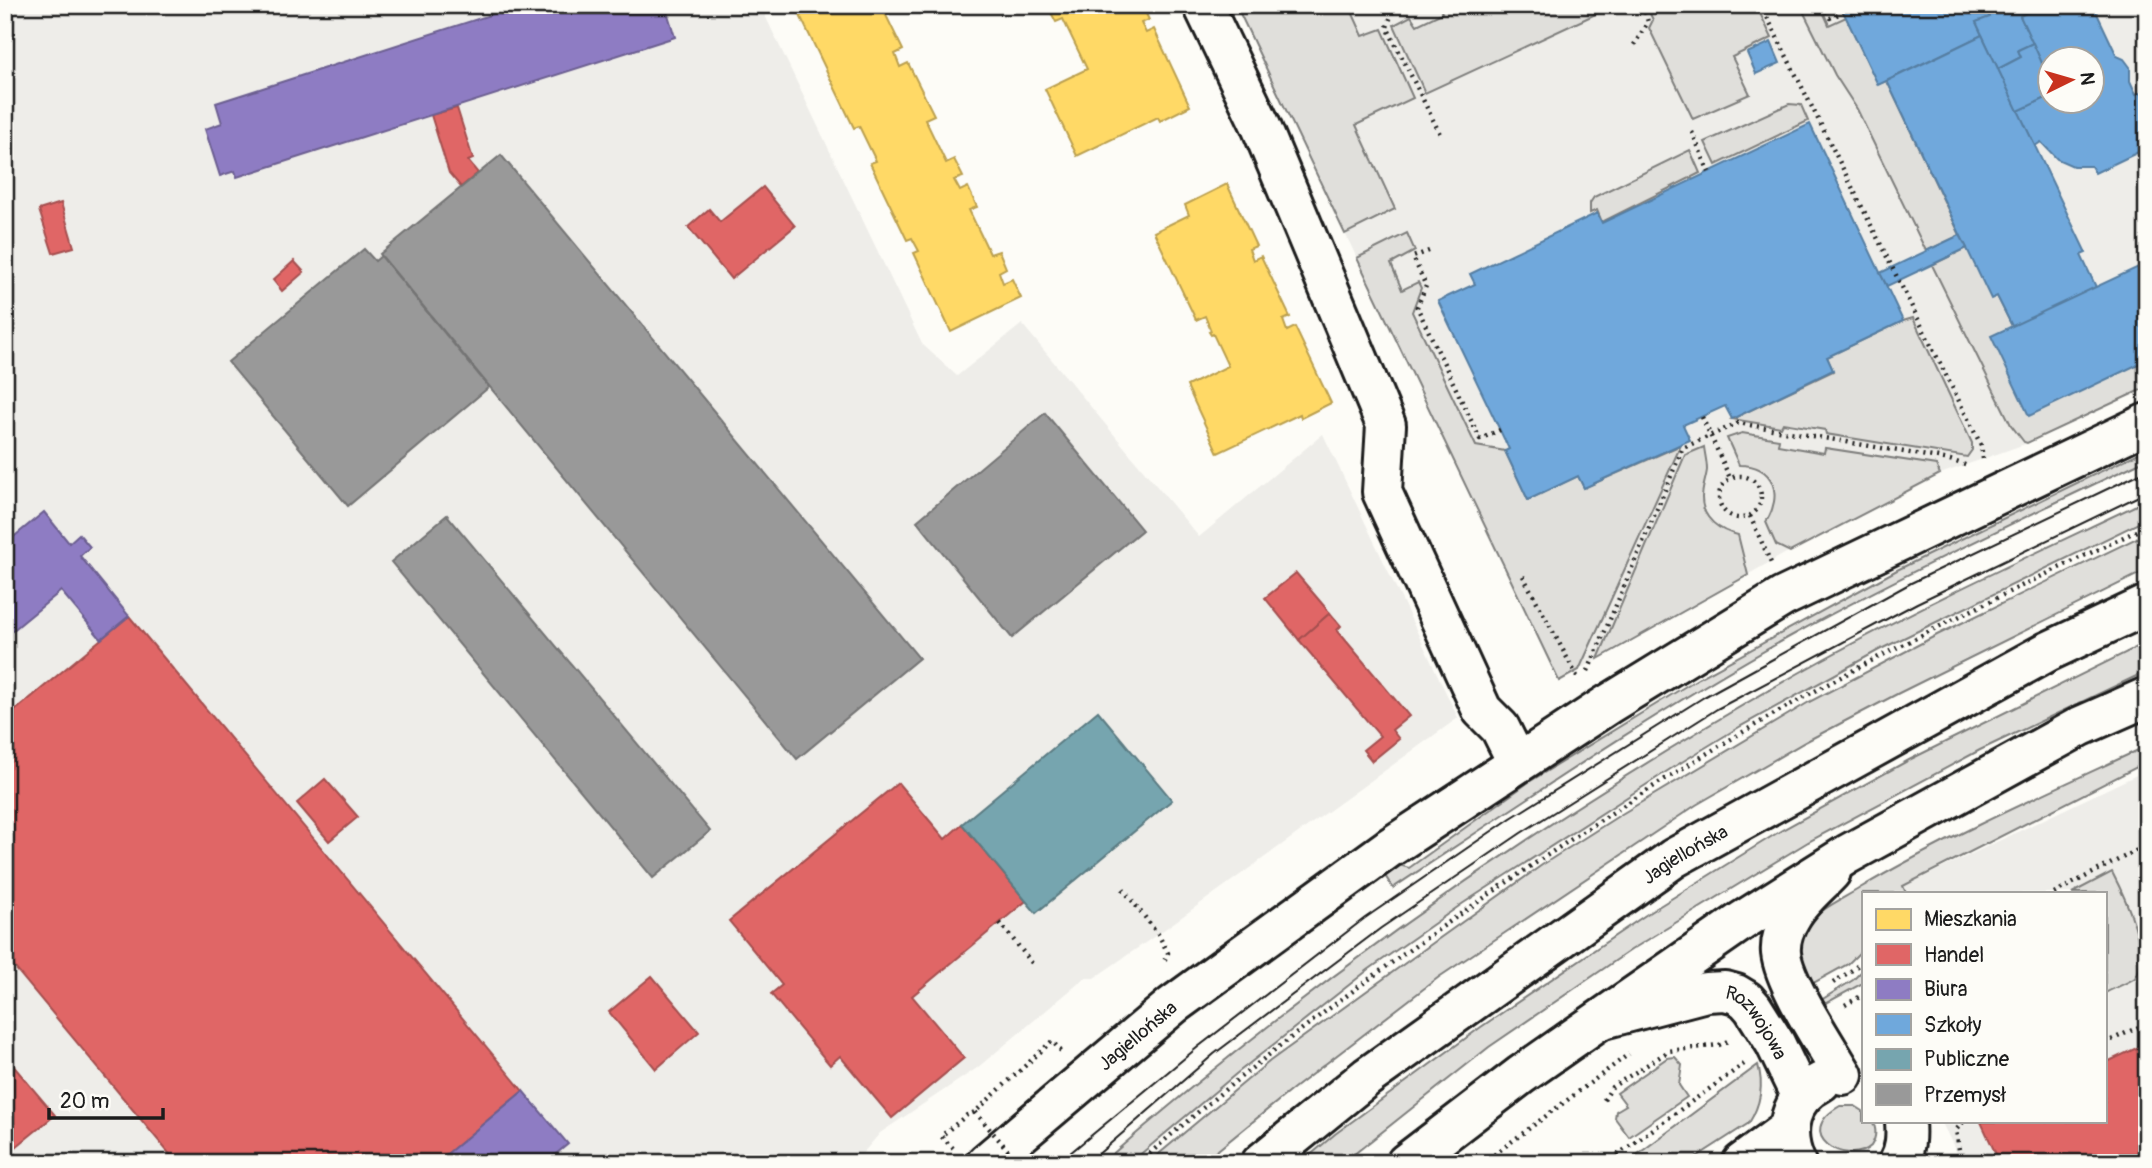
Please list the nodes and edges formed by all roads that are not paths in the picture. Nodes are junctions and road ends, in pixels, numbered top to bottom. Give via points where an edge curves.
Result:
1 (1203, 5) edge
2 (2147, 423) edge
3 (2147, 605) edge
4 (2147, 697) edge
5 (1517, 762) junction
6 (1848, 853) junction
7 (1601, 1019) junction
8 (1853, 1076) edge
9 (1905, 1122) edge
10 (1795, 1130) edge
11 (972, 1159) edge
12 (1261, 1163) edge
13 (1406, 1163) edge
14 (1742, 1163) edge
15 (1898, 1163) edge

1 - 5 main road via 1260,124 1386,425 1382,492 1482,710 1500,728
2 - 5 main road, Jagiellońska via 1783,597
3 - 12 main road, Jagiellońska via 2048,652 1674,858 1367,1077
4 - 6 main road via 2081,726
5 - 11 main road, Jagiellońska via 1389,848 1173,1005
6 - 7 main road
6 - 8 main road via 1792,914 1782,947 1784,965 1801,1002
7 - 10 main road, Rozwojowa via 1706,992 1736,994 1753,1008 1775,1043
7 - 13 main road
8 - 10 main road via 1820,1082
9 - 15 main road
10 - 14 main road

